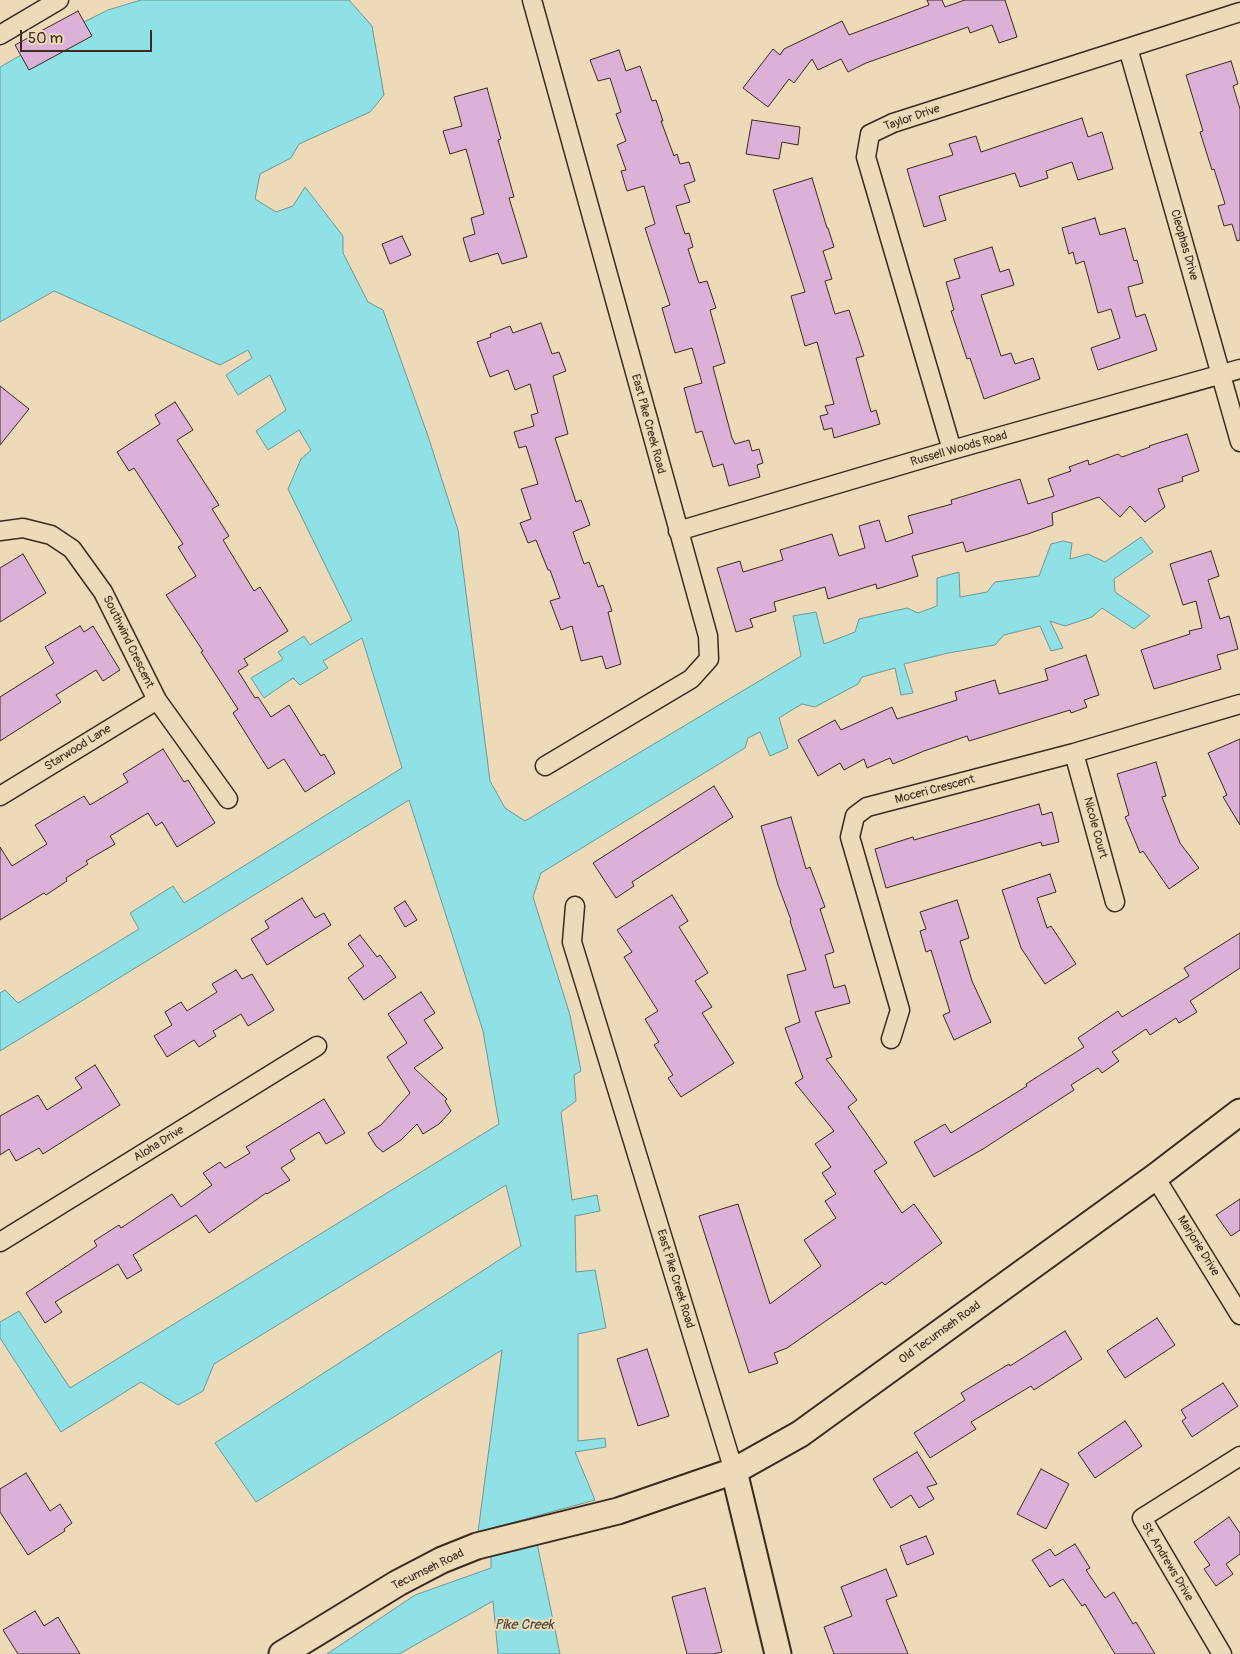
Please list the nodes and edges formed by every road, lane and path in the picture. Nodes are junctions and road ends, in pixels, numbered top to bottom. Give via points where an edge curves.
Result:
1 (59, 0) edge
2 (532, 0) edge
3 (1240, 12) edge
4 (0, 35) edge
5 (1128, 48) junction
6 (1240, 369) edge
7 (1221, 374) junction
8 (1240, 442) edge
9 (952, 450) junction
10 (0, 531) edge
11 (678, 531) junction
12 (157, 700) junction
13 (1240, 704) edge
14 (1074, 753) junction
15 (545, 766) dead end
16 (0, 796) edge
17 (228, 799) dead end
18 (1115, 902) dead end
19 (575, 906) dead end
20 (891, 1039) dead end
21 (317, 1046) dead end
22 (1240, 1112) edge
23 (1155, 1177) junction
24 (0, 1242) edge
25 (1240, 1314) edge
26 (1240, 1456) edge
27 (734, 1471) junction
28 (618, 1511) joint
29 (282, 1654) edge
30 (778, 1654) edge
31 (1222, 1654) edge

1 - 4 street
2 - 11 street, East Pike Creek Road
3 - 5 street, Taylor Drive
5 - 7 street, Cleophas Drive
5 - 9 street, Taylor Drive via 893,123 870,134 866,157
6 - 7 street, Russell Woods Road
7 - 8 street, Cleophas Drive
7 - 9 street, Russell Woods Road
9 - 11 street, Russell Woods Road
10 - 12 street, Southwind Crescent via 23,528 51,535 72,549 103,592
11 - 15 street, East Pike Creek Road via 708,636 709,659 691,679
12 - 16 street, Starwood Lane
12 - 17 street, Southwind Crescent
13 - 14 street, Moceri Crescent
14 - 18 street, Nicole Court
14 - 20 street, Moceri Crescent via 867,807 855,816 850,837 900,1010
19 - 27 street, East Pike Creek Road via 572,942
21 - 24 street, Aloha Drive
22 - 23 main road, Old Tecumseh Road
23 - 25 street, Marjorie Drive
23 - 27 main road, Old Tecumseh Road via 800,1434
26 - 31 street, St. Andrews Drive via 1142,1518
27 - 28 main road, Old Tecumseh Road
27 - 30 main road, East Pike Creek Road
28 - 29 main road, Tecumseh Road via 477,1546 442,1560

